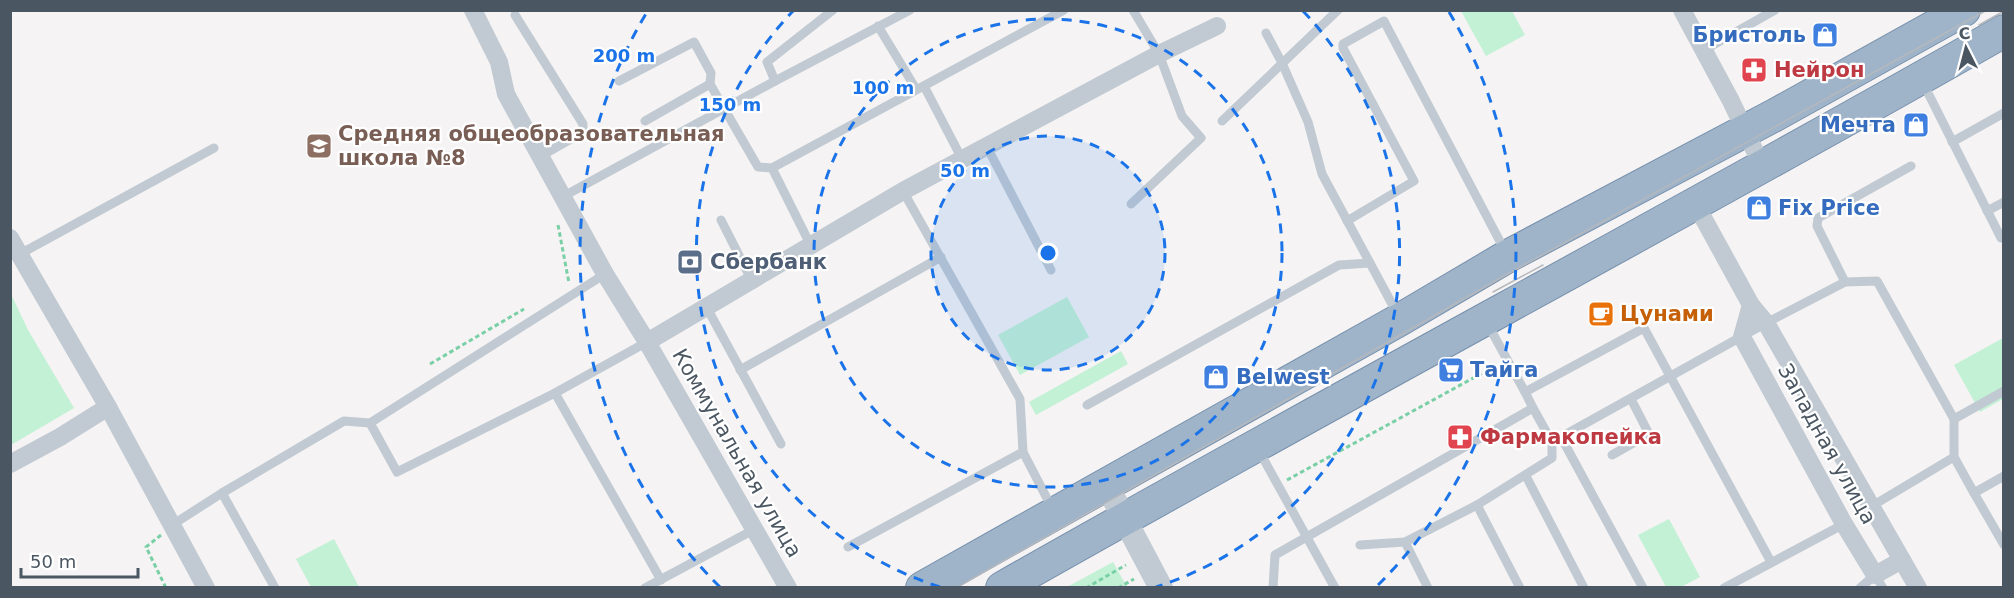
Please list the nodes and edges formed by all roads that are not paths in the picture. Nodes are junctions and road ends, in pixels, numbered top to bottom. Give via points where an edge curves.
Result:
1 (472, 10) edge
2 (833, 10) edge
3 (910, 10) edge
4 (1064, 10) edge
5 (1133, 10) edge
6 (1338, 10) edge
7 (1682, 10) edge
8 (1964, 10) edge
9 (1772, 11) edge
10 (515, 15) dead end
11 (878, 26) junction
12 (1216, 26) dead end
13 (2004, 31) edge
14 (1266, 33) dead end
15 (1704, 50) junction
16 (1158, 54) junction
17 (1282, 63) junction
18 (1921, 78) junction
19 (619, 81) dead end
20 (774, 81) junction
21 (710, 84) junction
22 (920, 88) junction
23 (724, 109) junction
24 (2004, 113) edge
25 (645, 121) dead end
26 (1222, 121) dead end
27 (1744, 130) junction
28 (1952, 142) junction
29 (987, 147) junction
30 (214, 148) dead end
31 (541, 156) junction
32 (962, 159) junction
33 (1762, 166) junction
34 (1911, 166) dead end
35 (772, 168) junction
36 (903, 191) junction
37 (564, 196) junction
38 (2004, 202) edge
39 (1695, 203) junction
40 (1131, 204) dead end
41 (1987, 211) junction
42 (721, 220) dead end
43 (1347, 221) junction
44 (10, 238) edge
45 (2001, 238) dead end
46 (811, 246) junction
47 (20, 254) junction
48 (1508, 256) junction
49 (941, 257) junction
50 (1370, 263) junction
51 (1051, 270) dead end
52 (605, 274) junction
53 (752, 281) junction
54 (1845, 282) junction
55 (1751, 305) junction
56 (707, 308) junction
57 (1401, 319) junction
58 (1485, 320) junction
59 (1766, 323) junction
60 (1742, 337) junction
61 (647, 342) junction
62 (740, 370) junction
63 (1671, 376) junction
64 (2004, 391) edge
65 (1525, 392) junction
66 (555, 393) junction
67 (1630, 399) junction
68 (1087, 405) dead end
69 (108, 407) junction
70 (1533, 408) junction
71 (1954, 420) junction
72 (370, 423) junction
73 (1561, 437) junction
74 (1552, 442) junction
75 (781, 444) dead end
76 (1255, 444) junction
77 (1023, 452) junction
78 (1612, 455) dead end
79 (1954, 457) junction
80 (10, 464) edge
81 (1526, 476) junction
82 (2004, 476) edge
83 (1106, 484) junction
84 (222, 493) junction
85 (1974, 493) junction
86 (1477, 505) junction
87 (1872, 506) junction
88 (1055, 513) junction
89 (1124, 518) junction
90 (1844, 524) junction
91 (172, 525) junction
92 (755, 529) junction
93 (1306, 537) junction
94 (1405, 542) junction
95 (1360, 545) dead end
96 (2004, 545) edge
97 (848, 547) dead end
98 (1902, 560) junction
99 (1771, 562) junction
100 (661, 580) junction
101 (1879, 581) edge
102 (206, 588) edge
103 (275, 588) edge
104 (645, 588) edge
105 (788, 588) edge
106 (922, 588) edge
107 (1002, 588) edge
108 (1161, 588) edge
109 (1273, 588) edge
110 (1335, 588) edge
111 (1428, 588) edge
112 (1520, 588) edge
113 (1584, 588) edge
114 (1643, 588) edge
115 (1724, 588) edge
116 (1860, 588) edge
117 (1918, 588) edge

1 - 31 street, Коммунальная улица via 499,62 506,94
2 - 20 lane via 767,62
3 - 11 lane
4 - 22 lane
5 - 16 lane
6 - 17 lane
7 - 15 street
8 - 27 highway
9 - 15 lane
10 - 31 lane via 583,124 583,132
11 - 20 lane
11 - 22 lane
12 - 16 street, Коммунальная улица
13 - 18 highway
14 - 17 lane
15 - 27 street
16 - 29 street, Коммунальная улица
16 - 40 lane via 1182,116 1201,138
17 - 26 lane
17 - 43 lane via 1308,122 1322,174
18 - 28 lane
18 - 33 highway
19 - 21 lane via 694,42 711,73
20 - 23 lane
21 - 23 lane
21 - 25 lane
22 - 32 lane
22 - 35 lane
23 - 35 lane via 758,167
23 - 37 lane
24 - 28 lane
27 - 33 street
27 - 48 highway
28 - 41 lane
29 - 32 street, Коммунальная улица
29 - 51 lane
30 - 47 lane
31 - 37 street, Коммунальная улица
32 - 36 street, Коммунальная улица
33 - 39 highway
34 - 54 lane via 1818,218 1817,226
35 - 46 lane
36 - 46 street, Коммунальная улица
36 - 49 lane
37 - 52 street, Коммунальная улица
38 - 41 lane
39 - 55 street, Западная улица
39 - 58 highway
41 - 45 lane
42 - 53 lane
43 - 48 lane via 1414,181 1343,48 1343,44 1384,21
43 - 50 lane
44 - 47 street
46 - 53 street, Коммунальная улица
47 - 69 street
48 - 57 highway
49 - 62 lane
49 - 77 lane via 1020,399
50 - 57 lane
50 - 68 lane via 1339,265
52 - 61 street, Коммунальная улица
52 - 72 lane
53 - 56 street, Коммунальная улица
54 - 59 lane
54 - 71 lane via 1877,280
55 - 59 street, Западная улица
55 - 60 street
56 - 61 street, Коммунальная улица
56 - 62 lane
57 - 83 highway
58 - 65 lane
58 - 76 highway
59 - 60 lane
59 - 87 street, Западная улица
60 - 63 lane
60 - 90 street, Западная улица
61 - 66 lane
61 - 92 street, Коммунальная улица
62 - 75 lane
63 - 65 lane via 1644,328
63 - 67 lane
63 - 99 lane
64 - 71 lane
65 - 70 lane
66 - 72 lane via 397,472
66 - 100 lane
67 - 73 lane
67 - 78 lane via 1649,434
69 - 80 street
69 - 91 street
70 - 74 lane
70 - 93 lane
71 - 79 lane
72 - 84 lane via 344,421
73 - 74 lane
73 - 114 lane
74 - 81 lane via 1552,458
76 - 89 highway
76 - 93 lane
77 - 88 lane
77 - 97 lane
79 - 85 lane
79 - 87 lane
81 - 86 lane
81 - 113 lane
82 - 85 lane
83 - 88 highway
83 - 89 street
84 - 91 lane
84 - 103 lane
85 - 96 lane
86 - 94 lane
86 - 112 lane
87 - 98 street, Западная улица
88 - 106 highway
89 - 107 highway
89 - 108 street
90 - 99 lane
90 - 101 street, Западная улица
91 - 102 street
92 - 100 lane
92 - 105 street, Коммунальная улица
93 - 109 lane via 1275,555
93 - 110 lane
94 - 95 lane
94 - 111 lane
98 - 101 street
98 - 117 street, Западная улица
99 - 115 lane
100 - 104 lane
101 - 116 lane

